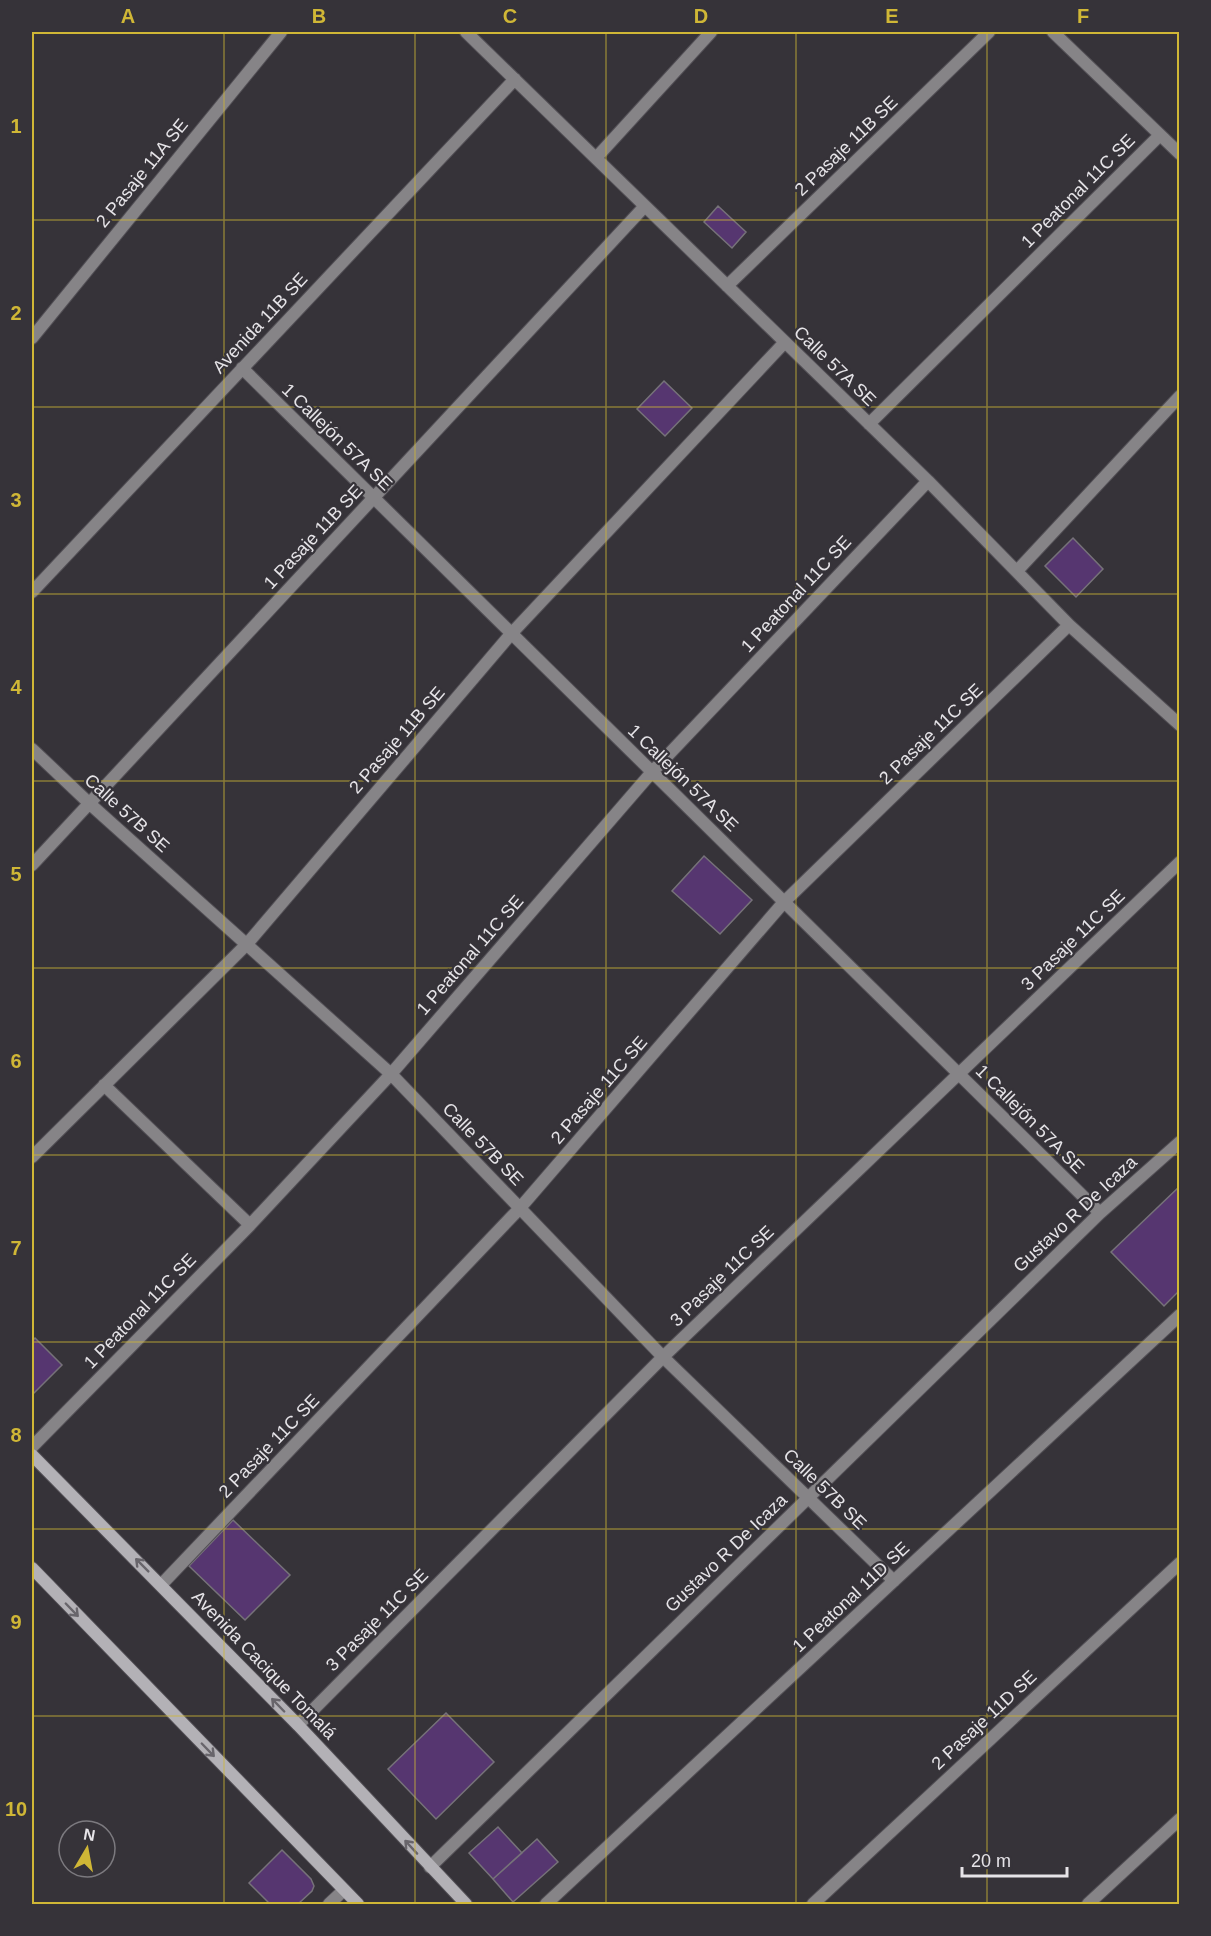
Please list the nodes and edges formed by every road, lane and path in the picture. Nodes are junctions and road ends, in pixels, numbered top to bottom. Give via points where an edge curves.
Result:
1 (281, 32) edge
2 (465, 32) edge
3 (711, 32) edge
4 (989, 32) edge
5 (1053, 32) edge
6 (514, 79) junction
7 (1160, 135) junction
8 (1179, 154) edge
9 (596, 158) junction
10 (645, 206) junction
11 (727, 286) junction
12 (32, 338) edge
13 (785, 342) junction
14 (242, 368) junction
15 (1179, 396) edge
16 (869, 424) junction
17 (928, 481) junction
18 (374, 498) junction
19 (1017, 571) junction
20 (32, 592) edge
21 (1069, 625) junction
22 (511, 634) junction
23 (1178, 722) edge
24 (32, 749) edge
25 (652, 772) junction
26 (90, 804) junction
27 (1179, 862) edge
28 (32, 865) edge
29 (784, 902) junction
30 (247, 944) junction
31 (391, 1074) junction
32 (959, 1074) junction
33 (104, 1085) junction
34 (1179, 1142) edge
35 (32, 1157) edge
36 (520, 1208) junction
37 (1100, 1213) junction
38 (250, 1225) junction
39 (1179, 1315) edge
40 (663, 1357) junction
41 (32, 1447) edge
42 (32, 1455) edge
43 (809, 1498) junction
44 (1179, 1563) edge
45 (32, 1568) edge
46 (894, 1581) junction
47 (161, 1585) junction
48 (298, 1725) junction
49 (1179, 1819) edge
50 (430, 1867) junction
51 (344, 1890) junction
52 (329, 1905) edge
53 (358, 1905) edge
54 (466, 1905) edge
55 (546, 1905) edge
56 (813, 1905) edge
57 (1088, 1905) edge

1 - 12 street, 2 Pasaje 11A SE
2 - 6 street, Calle 57A SE
3 - 9 street
4 - 11 street, 2 Pasaje 11B SE
5 - 7 street
6 - 9 street, Calle 57A SE
6 - 14 street, Avenida 11B SE
7 - 8 street
7 - 16 street, 1 Peatonal 11C SE
9 - 10 street, Calle 57A SE
10 - 11 street, Calle 57A SE
10 - 18 street, 1 Pasaje 11B SE
11 - 13 street, Calle 57A SE
13 - 16 street, Calle 57A SE
13 - 22 street, 2 Pasaje 11B SE
14 - 18 street, 1 Callejón 57A SE
14 - 20 street, Avenida 11B SE
15 - 19 street
16 - 17 street, Calle 57A SE
17 - 19 street, Calle 57A SE
17 - 25 street, 1 Peatonal 11C SE
18 - 22 street, 1 Callejón 57A SE
18 - 26 street, 1 Pasaje 11B SE
19 - 21 street, Calle 57A SE
21 - 23 street, Calle 57A SE
21 - 29 street, 2 Pasaje 11C SE
22 - 25 street, 1 Callejón 57A SE
22 - 30 street, 2 Pasaje 11B SE
24 - 26 street, Calle 57B SE
25 - 29 street, 1 Callejón 57A SE
25 - 31 street, 1 Peatonal 11C SE
26 - 28 street, 1 Pasaje 11B SE
26 - 30 street, Calle 57B SE
27 - 32 street, 3 Pasaje 11C SE
29 - 32 street, 1 Callejón 57A SE
29 - 36 street, 2 Pasaje 11C SE
30 - 31 street, Calle 57B SE
30 - 33 street, 2 Pasaje 11B SE
31 - 36 street, Calle 57B SE
31 - 38 street, 1 Peatonal 11C SE
32 - 37 street, 1 Callejón 57A SE
32 - 40 street, 3 Pasaje 11C SE
33 - 35 street, 2 Pasaje 11B SE
33 - 38 street
34 - 37 street, Gustavo R De Icaza
36 - 40 street, Calle 57B SE
36 - 47 street, 2 Pasaje 11C SE
37 - 43 street, Gustavo R De Icaza
38 - 41 street, 1 Peatonal 11C SE
39 - 46 street, 1 Peatonal 11D SE
40 - 43 street, Calle 57B SE
40 - 48 street, 3 Pasaje 11C SE
47 -> 42 main road, Avenida Cacique Tomalá
43 - 46 street, Calle 57B SE
43 - 50 street, Gustavo R De Icaza
44 - 56 street, 2 Pasaje 11D SE
45 -> 51 main road
46 - 55 street, 1 Peatonal 11D SE
48 -> 47 main road, Avenida Cacique Tomalá
50 -> 48 main road, Avenida Cacique Tomalá
49 - 57 street
50 - 54 main road, Avenida Cacique Tomalá
51 - 52 street
51 - 53 main road

